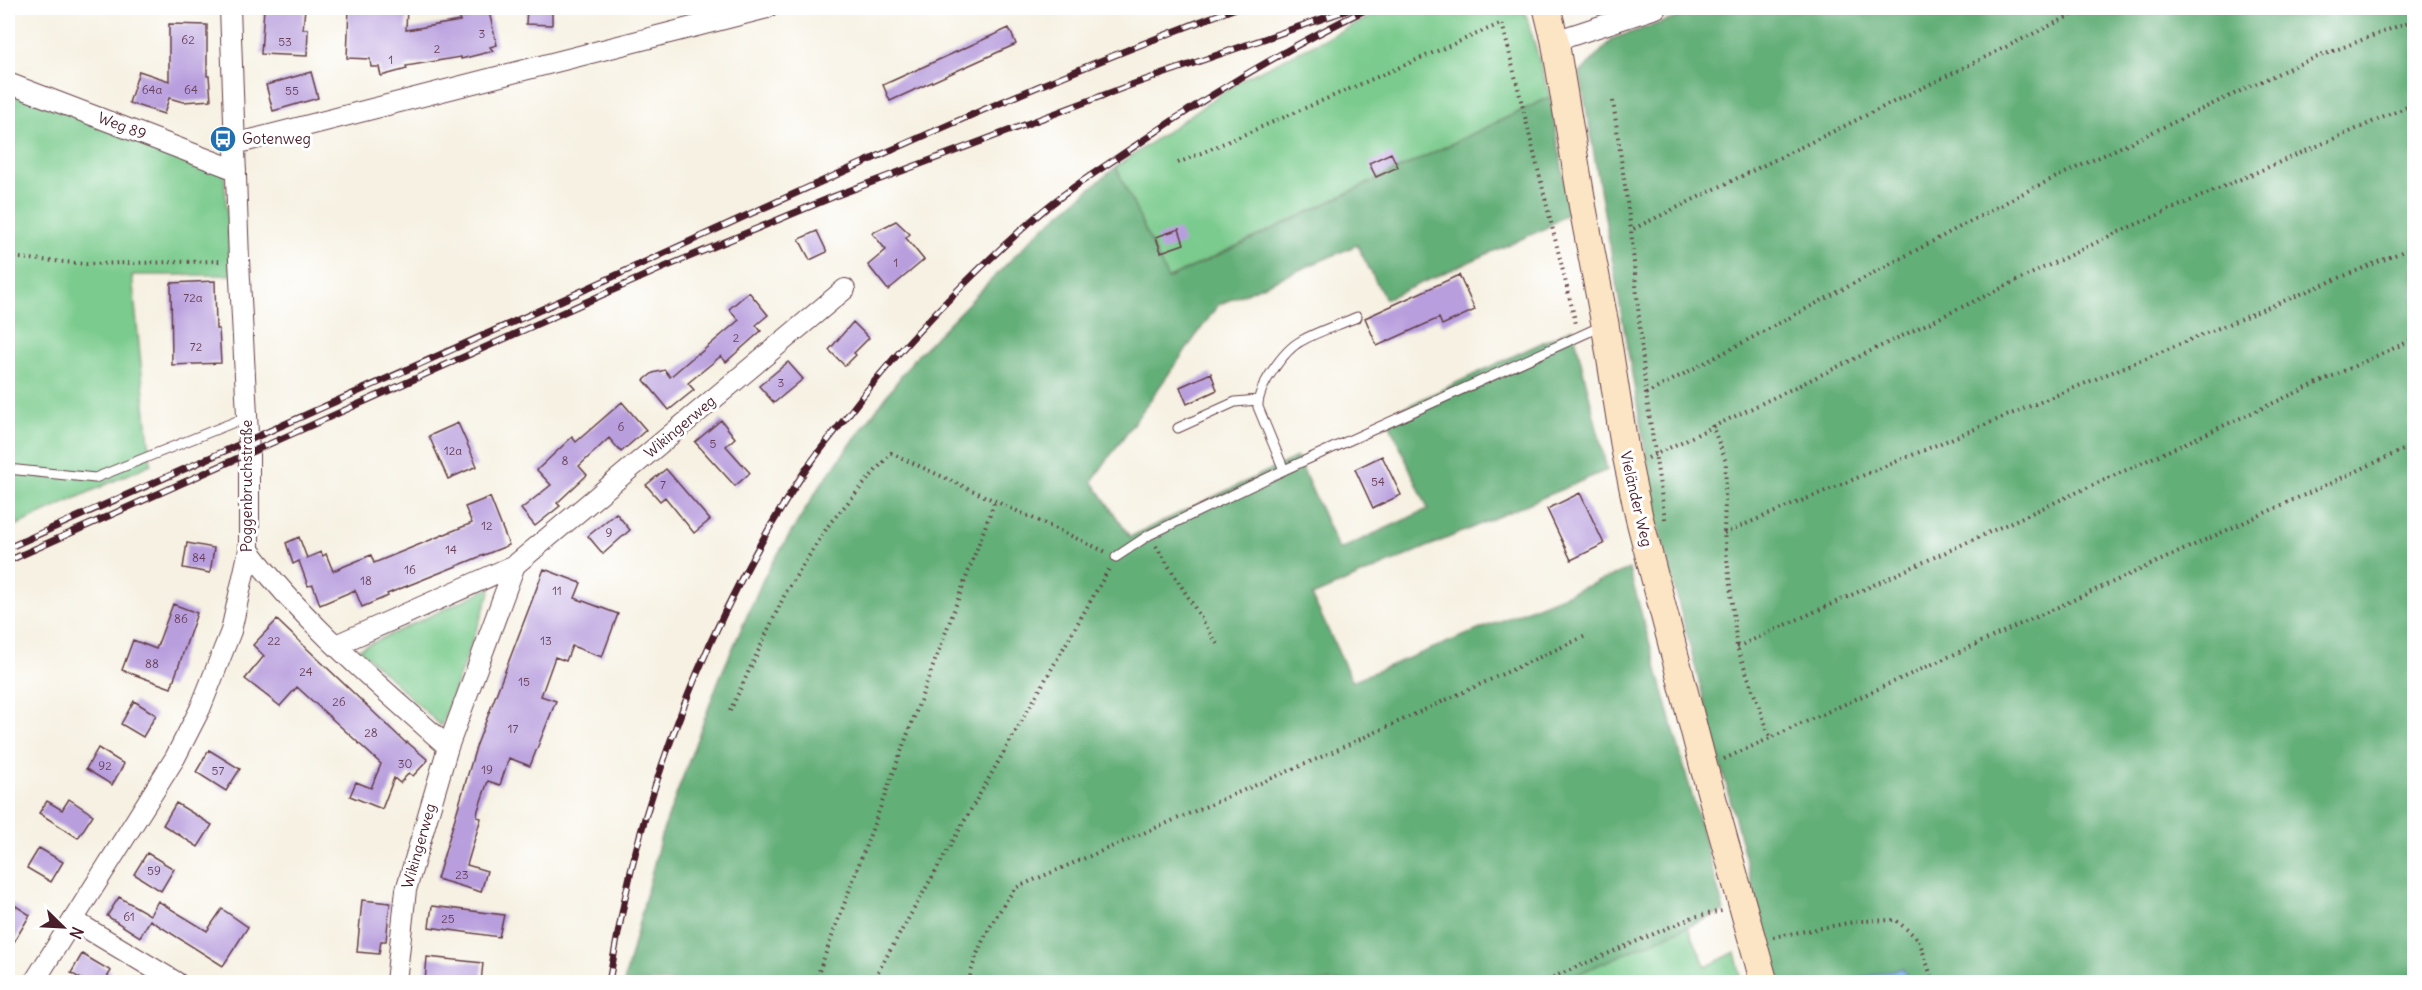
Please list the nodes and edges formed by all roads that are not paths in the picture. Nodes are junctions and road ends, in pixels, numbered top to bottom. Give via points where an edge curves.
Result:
1 (230, 8) edge
2 (767, 8) edge
3 (1546, 8) edge
4 (1656, 8) edge
5 (1556, 41) junction
6 (8, 83) edge
7 (235, 144) junction
8 (236, 170) junction
9 (845, 289) dead end
10 (1357, 317) dead end
11 (1605, 324) junction
12 (1258, 400) junction
13 (247, 417) junction
14 (1178, 428) dead end
15 (8, 469) edge
16 (1284, 470) junction
17 (249, 550) junction
18 (1116, 557) road end
19 (515, 565) junction
20 (336, 645) junction
21 (448, 747) junction
22 (73, 920) junction
23 (34, 982) edge
24 (176, 982) edge
25 (396, 982) edge
26 (1764, 982) edge

1 - 7 street, Poggenbruchstraße
2 - 7 street
3 - 5 street, Vieländer Weg
4 - 5 street
5 - 11 street, Vieländer Weg
6 - 8 street, Weg 89
7 - 8 street, Poggenbruchstraße
8 - 13 street, Poggenbruchstraße
9 - 19 street, Wikingerweg
10 - 12 lane via 1299,342 1262,387
11 - 16 lane
11 - 26 street, Vieländer Weg via 1628,467 1645,541
12 - 14 lane via 1235,402
12 - 16 lane
13 - 15 lane via 95,478
13 - 17 street, Poggenbruchstraße
16 - 18 lane via 1149,535
17 - 20 street
17 - 22 street, Poggenbruchstraße via 231,631 200,709 175,758
19 - 20 street, Wikingerweg
19 - 21 street, Wikingerweg
20 - 21 street
21 - 25 street, Wikingerweg via 406,890
22 - 23 street, Poggenbruchstraße
22 - 24 street

